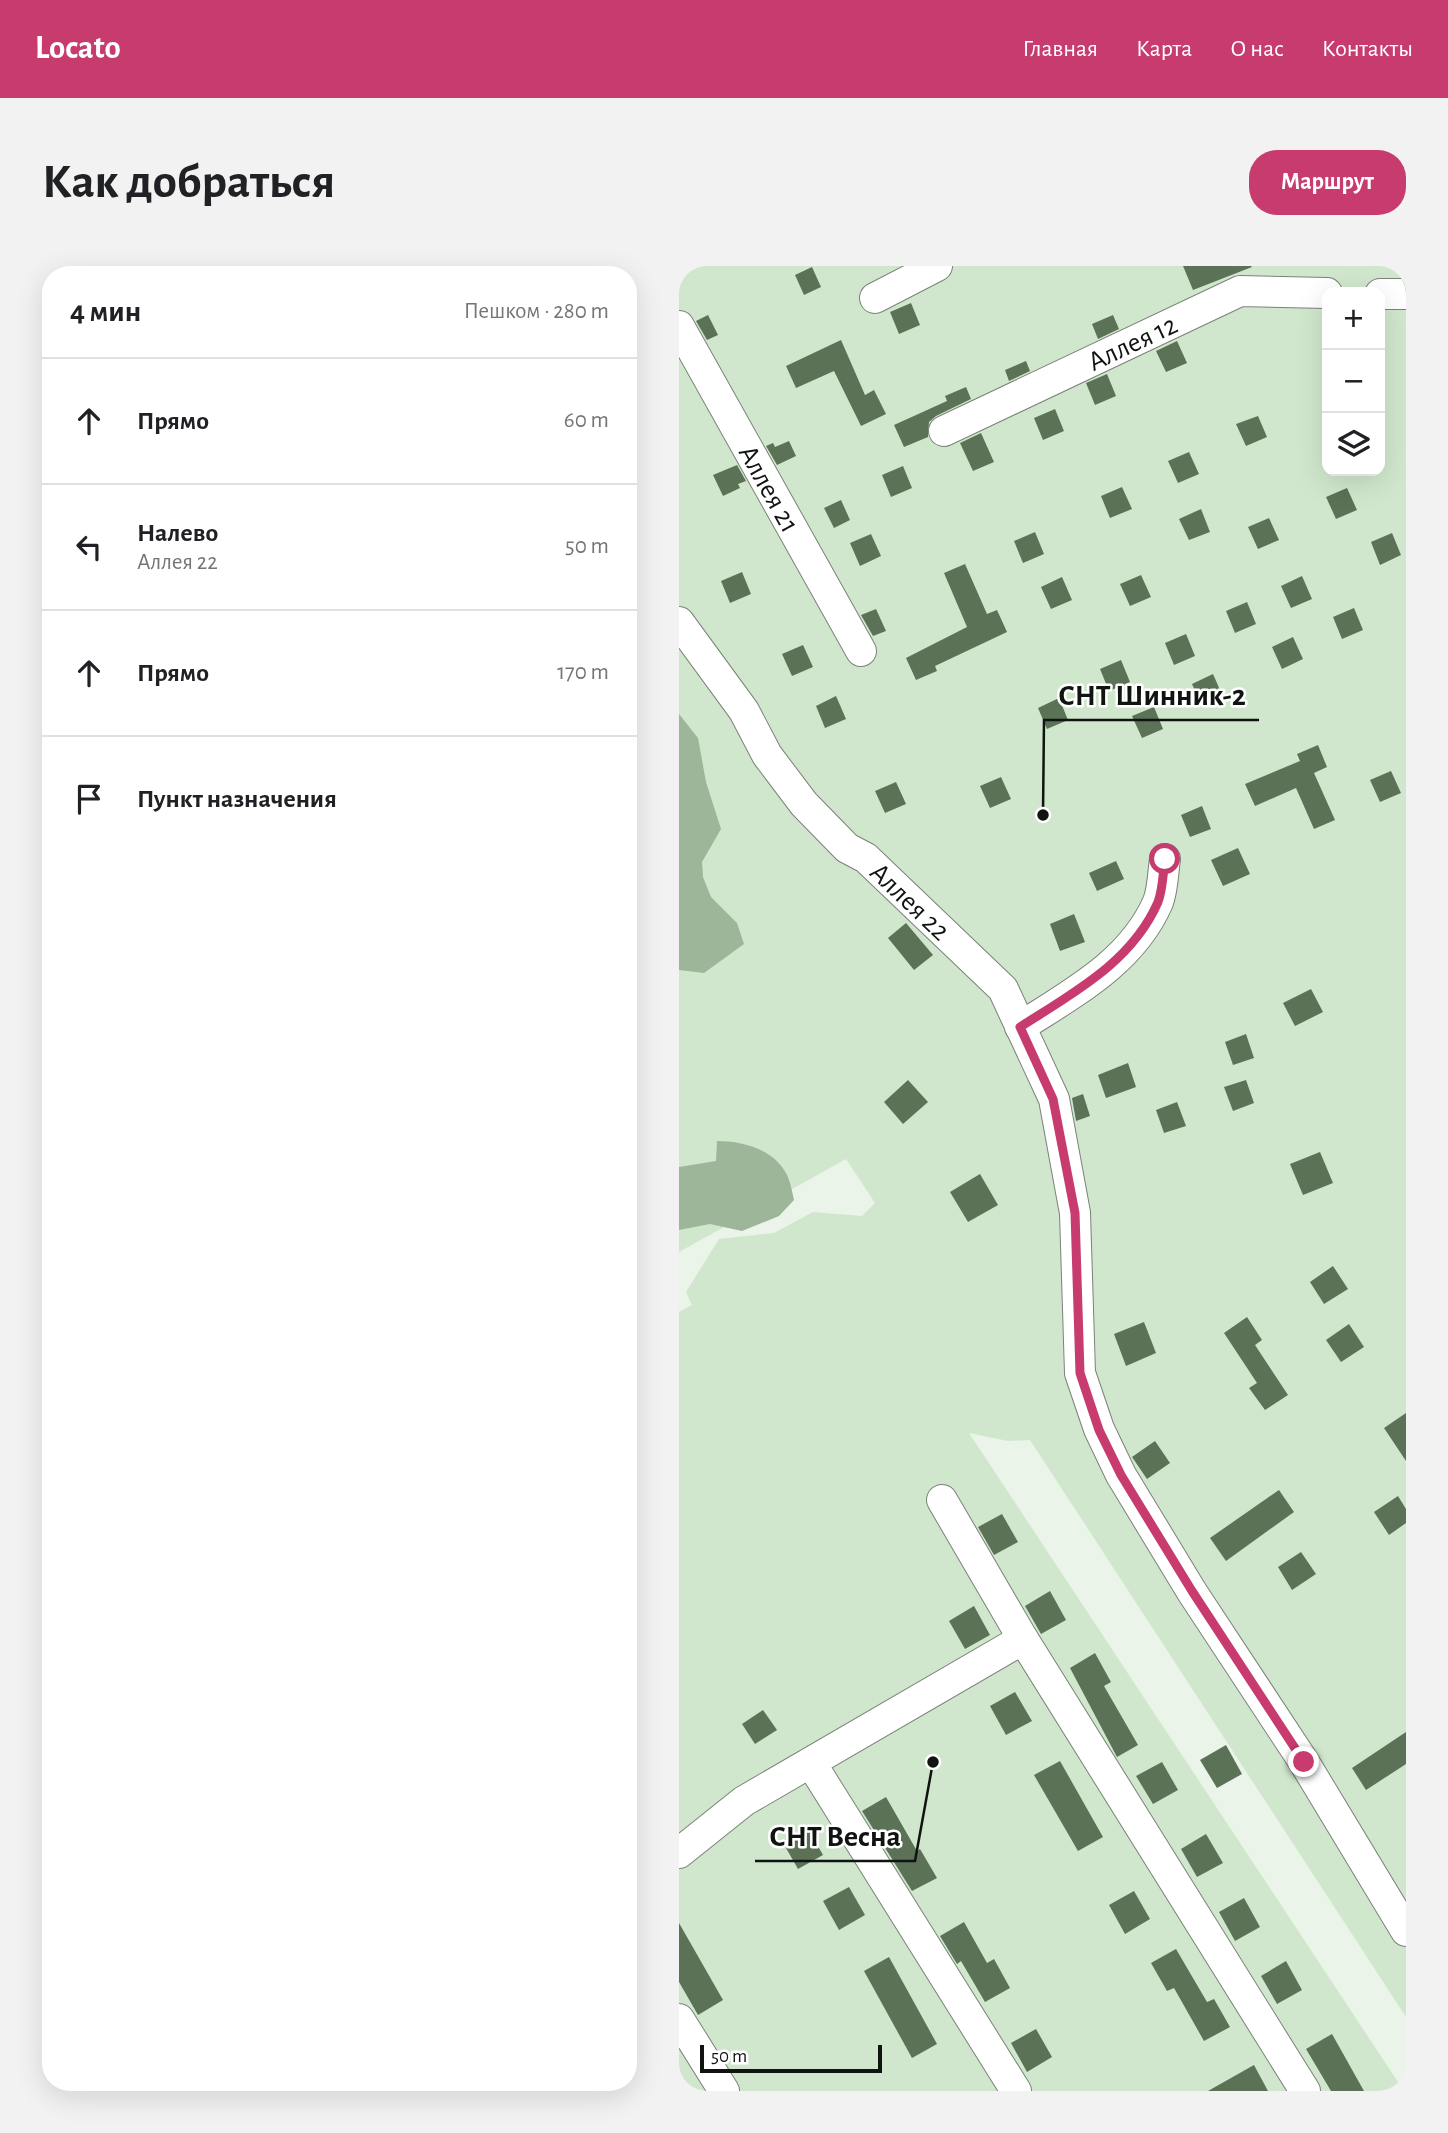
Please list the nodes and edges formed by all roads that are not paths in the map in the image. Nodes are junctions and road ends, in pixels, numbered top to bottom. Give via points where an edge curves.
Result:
1 (937, 266) edge
2 (1322, 293) edge
3 (1385, 294) edge
4 (1406, 294) edge
5 (875, 298) dead end
6 (679, 326) edge
7 (944, 431) dead end
8 (679, 622) edge
9 (861, 651) dead end
10 (1165, 859) dead end
11 (1020, 1027) junction
12 (942, 1500) dead end
13 (1023, 1639) junction
14 (811, 1763) junction
15 (679, 1853) edge
16 (1406, 1931) edge
17 (679, 2019) edge
18 (724, 2091) edge
19 (1016, 2091) edge
20 (1305, 2091) edge

1 - 5 street
2 - 7 street, Аллея 12 via 1240,291
3 - 4 street
6 - 9 street, Аллея 21
8 - 11 street, Аллея 22 via 804,804 1003,989
10 - 11 street via 1159,900 1135,943 1091,981
11 - 16 street, Аллея 22 via 1053,1099 1075,1213 1080,1373 1099,1430 1184,1580 1304,1762
12 - 13 street
13 - 14 street
13 - 20 street
14 - 15 street via 744,1801
14 - 19 street
17 - 18 street

